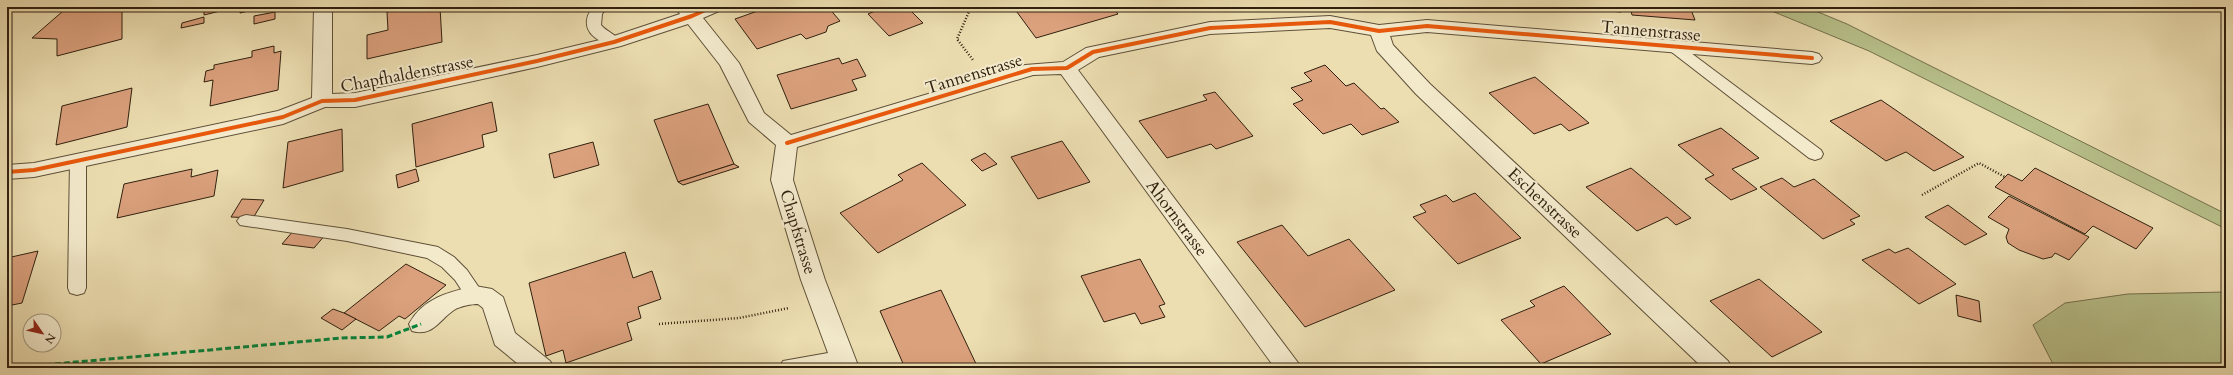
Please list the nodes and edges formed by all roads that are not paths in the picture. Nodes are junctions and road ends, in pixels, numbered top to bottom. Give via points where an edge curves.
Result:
1 (323, 7) edge
2 (600, 7) edge
3 (712, 7) edge
4 (688, 12) edge
5 (1379, 31) junction
6 (614, 42) junction
7 (1674, 47) junction
8 (1812, 58) dead end
9 (1067, 68) junction
10 (322, 101) junction
11 (787, 143) junction
12 (1815, 154) dead end
13 (78, 161) junction
14 (7, 172) edge
15 (246, 221) dead end
16 (77, 288) dead end
17 (475, 295) junction
18 (421, 324) dead end
19 (845, 364) edge
20 (541, 368) edge
21 (792, 368) edge
22 (1289, 368) edge
23 (1720, 368) edge

1 - 10 street, Chapfhaldenstrasse
2 - 6 lane via 595,14 594,26 603,36
3 - 4 street, Chapfhaldenstrasse
4 - 6 street, Chapfhaldenstrasse
4 - 11 street via 729,63 756,117
5 - 7 street, Tannenstrasse via 1427,26
5 - 9 street, Tannenstrasse via 1330,22 1210,28 1093,52
5 - 23 street, Eschenstrasse via 1384,48 1423,88
6 - 10 street, Chapfhaldenstrasse via 355,100
7 - 8 street, Tannenstrasse
7 - 12 lane
9 - 11 street, Tannenstrasse via 1032,70
9 - 22 street, Ahornstrasse
10 - 13 street, Chapfhaldenstrasse via 283,117
11 - 19 street, Chapfstrasse via 782,180 821,301
13 - 14 street, Chapfhaldenstrasse via 34,170
13 - 16 lane
15 - 17 lane via 347,235 432,252 448,262
17 - 18 street via 448,301
17 - 20 street via 489,298 494,304 504,338
19 - 21 street

